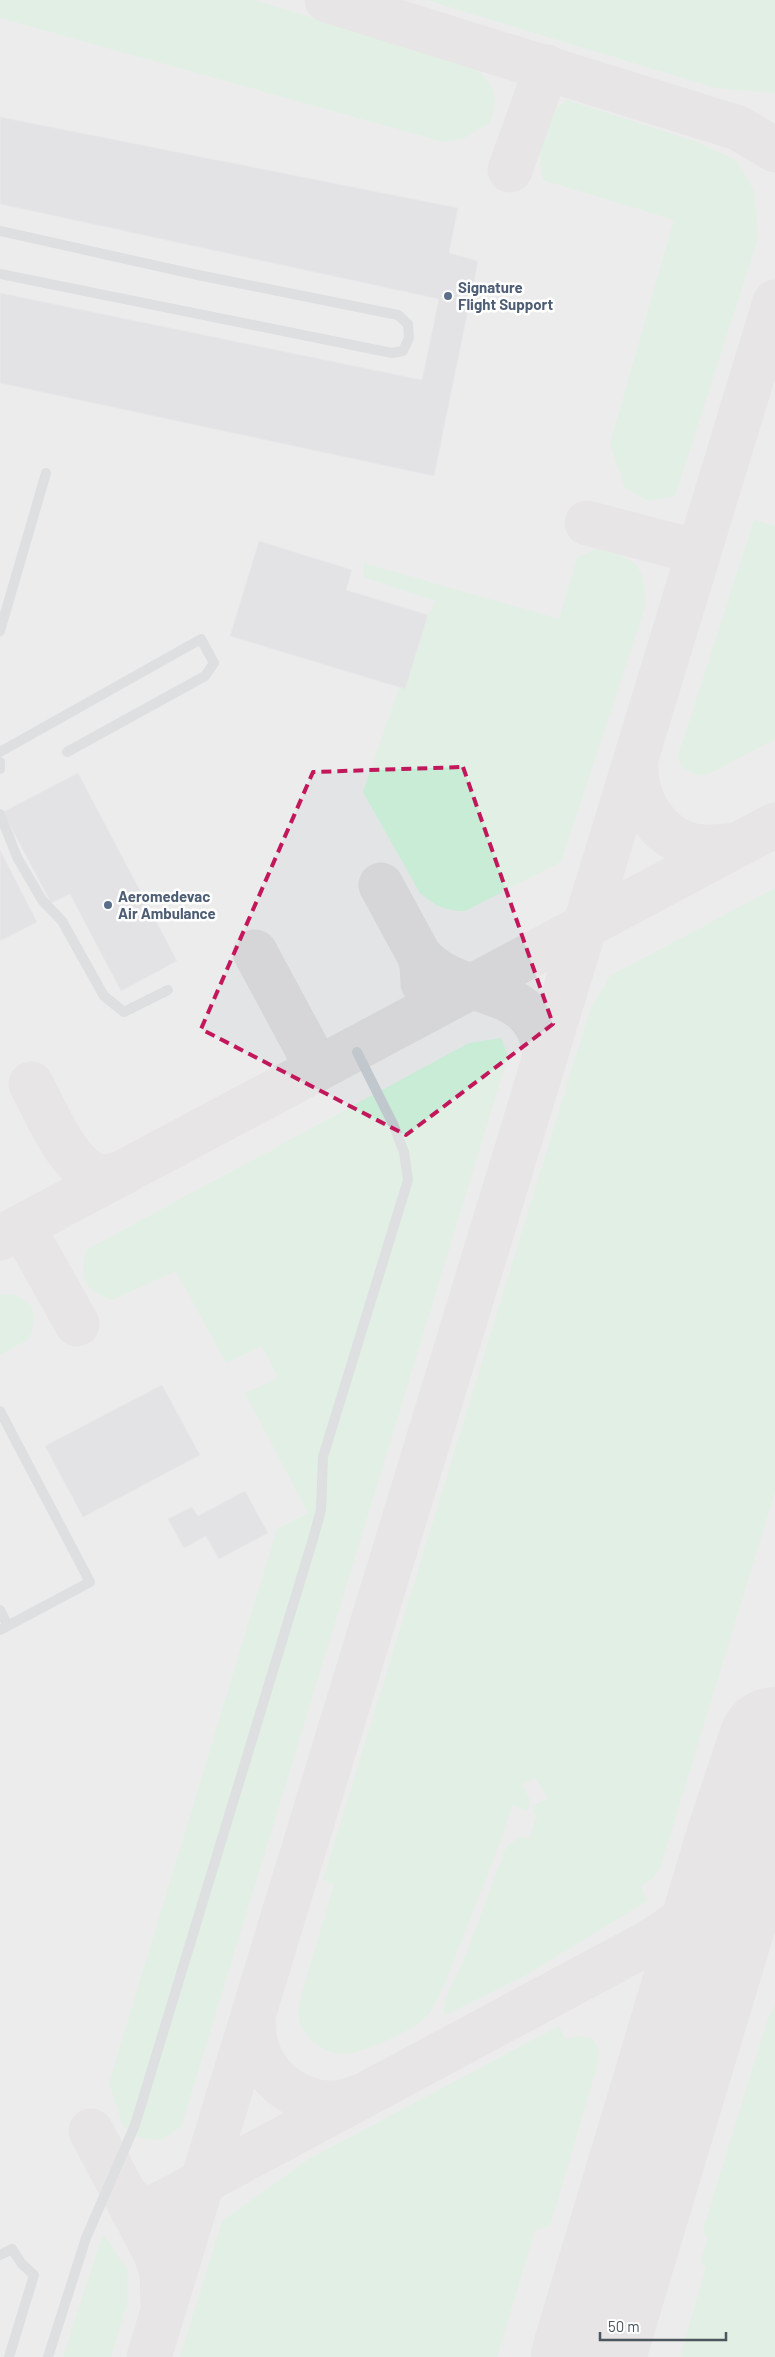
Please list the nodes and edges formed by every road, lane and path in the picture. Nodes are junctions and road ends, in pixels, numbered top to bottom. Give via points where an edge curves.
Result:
1 (0, 231) edge
2 (0, 274) edge
3 (46, 472) dead end
4 (0, 631) edge
5 (0, 752) edge
6 (66, 752) dead end
7 (0, 762) edge
8 (0, 769) edge
9 (0, 814) edge
10 (168, 990) dead end
11 (357, 1052) dead end
12 (0, 1411) edge
13 (0, 1610) edge
14 (4, 1628) edge
15 (0, 2255) edge
16 (9, 2357) edge
17 (48, 2357) edge

1 - 2 lane via 398,316 408,324 409,338 403,351 392,353
3 - 4 lane
5 - 6 lane via 201,639 214,664 204,676
7 - 8 lane
9 - 10 lane via 22,866 42,900 62,921 104,996 124,1012
11 - 17 lane via 393,1124 404,1152 408,1180 323,1457 321,1510 313,1539 149,2078 134,2125 86,2238
12 - 14 lane via 90,1582
13 - 14 lane
15 - 16 lane via 12,2249 34,2275

